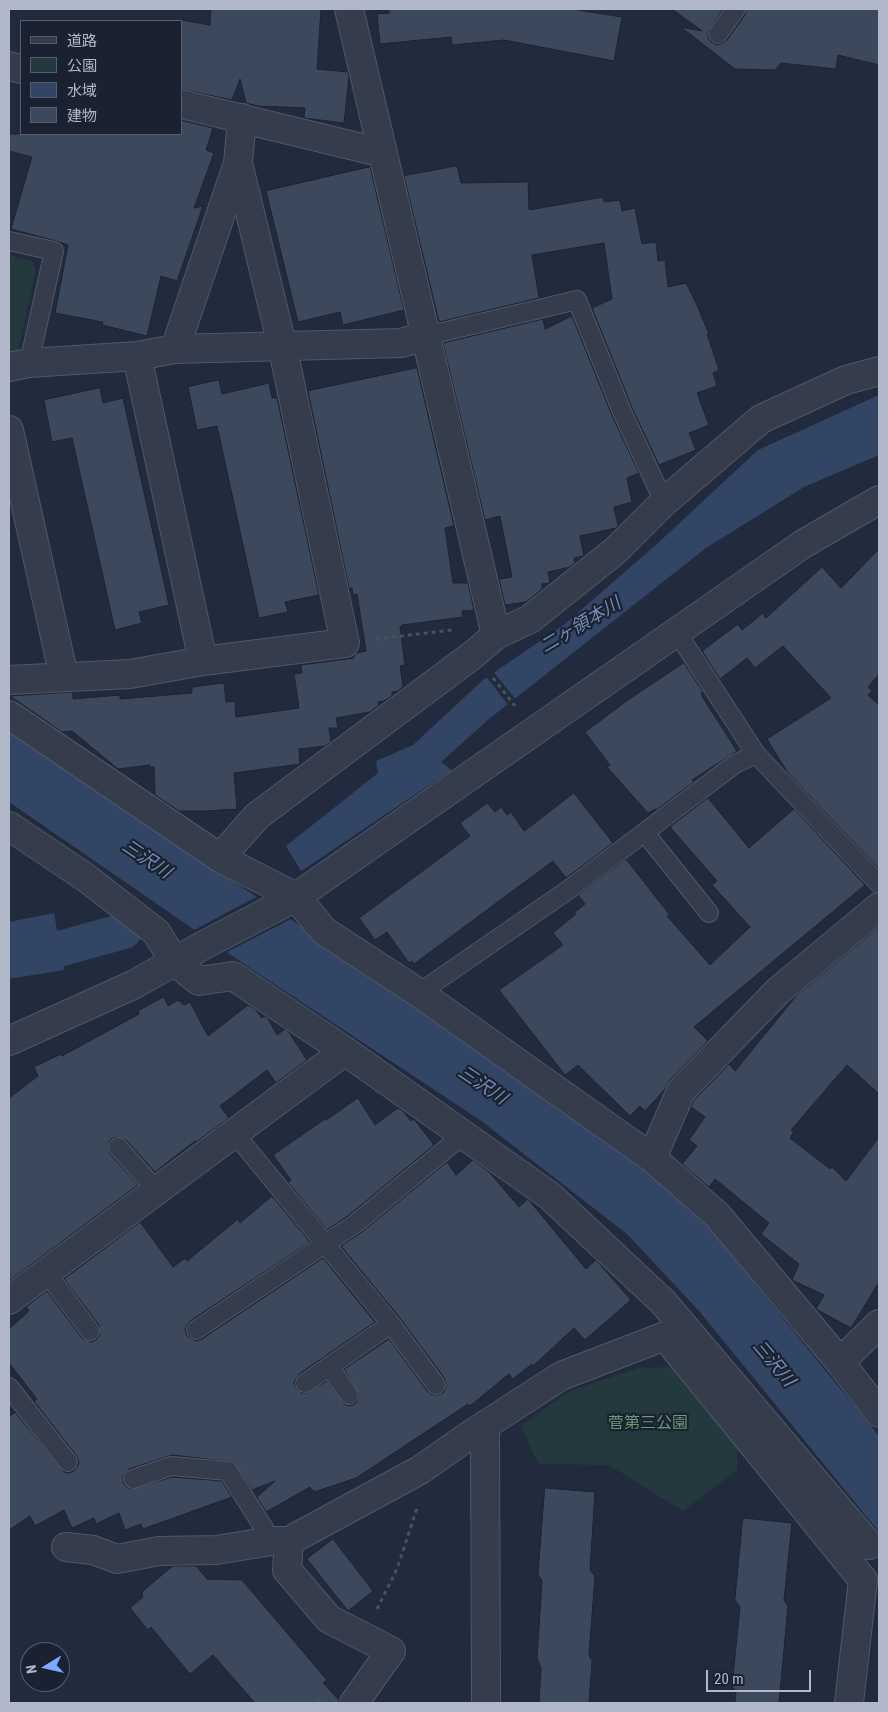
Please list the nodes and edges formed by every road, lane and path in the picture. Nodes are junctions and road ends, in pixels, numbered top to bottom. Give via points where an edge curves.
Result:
1 (349, 9) edge
2 (736, 9) edge
3 (718, 34) dead end
4 (182, 104) edge
5 (242, 118) junction
6 (383, 153) junction
7 (238, 163) junction
8 (9, 241) edge
9 (426, 336) junction
10 (282, 345) junction
11 (175, 349) junction
12 (137, 356) junction
13 (19, 365) edge
14 (879, 371) edge
15 (10, 440) edge
16 (879, 500) edge
17 (664, 502) junction
18 (676, 631) junction
19 (496, 635) junction
20 (345, 643) junction
21 (474, 654) junction
22 (203, 661) junction
23 (64, 677) junction
24 (9, 680) edge
25 (520, 712) dead end
26 (9, 715) edge
27 (756, 754) junction
28 (9, 826) edge
29 (645, 833) junction
30 (220, 858) junction
31 (879, 884) edge
32 (288, 900) junction
33 (879, 907) edge
34 (709, 912) dead end
35 (175, 962) junction
36 (418, 993) junction
37 (10, 1039) edge
38 (345, 1051) junction
39 (235, 1134) junction
40 (463, 1135) junction
41 (118, 1146) dead end
42 (652, 1158) junction
43 (156, 1191) junction
44 (326, 1244) junction
45 (46, 1272) junction
46 (9, 1300) edge
47 (391, 1324) junction
48 (879, 1324) edge
49 (196, 1330) dead end
50 (90, 1331) dead end
51 (840, 1362) junction
52 (329, 1366) junction
53 (305, 1383) dead end
54 (436, 1385) dead end
55 (9, 1387) edge
56 (348, 1395) dead end
57 (879, 1413) edge
58 (485, 1425) junction
59 (68, 1462) dead end
60 (420, 1470) junction
61 (133, 1479) dead end
62 (280, 1541) junction
63 (869, 1544) dead end
64 (66, 1547) dead end
65 (364, 1637) junction
66 (328, 1692) dead end
67 (316, 1703) edge
68 (354, 1703) edge
69 (486, 1703) edge
70 (849, 1703) edge

1 - 6 street
2 - 3 lane
4 - 5 street
5 - 6 street
5 - 7 street
6 - 9 street
7 - 10 street
7 - 11 street
8 - 13 lane via 54,251
9 - 10 street via 401,343
9 - 17 lane via 578,300 622,414
9 - 19 street
10 - 11 street
10 - 20 street
11 - 12 street
12 - 13 street
12 - 22 street
14 - 17 street via 846,380 761,420
15 - 23 street
16 - 18 street via 803,544
17 - 19 street via 615,551 530,619
18 - 27 lane
18 - 32 street
19 - 20 path via 459,629
19 - 21 street
20 - 22 street
21 - 25 path
21 - 30 street via 257,816
22 - 23 street via 130,674
23 - 24 street
26 - 30 street
27 - 29 lane via 735,764
27 - 31 lane
28 - 35 street via 85,877 156,932
29 - 34 lane
29 - 36 lane
30 - 32 street
32 - 35 street
32 - 36 street via 324,931
33 - 42 street via 778,991 682,1091
35 - 37 street via 133,985
35 - 38 street via 199,981 233,976
36 - 42 street
38 - 39 street
38 - 40 street
39 - 43 street
39 - 44 lane
40 - 44 lane
40 - 63 street via 550,1196 663,1302
41 - 43 lane
42 - 51 street via 717,1215
43 - 45 street
44 - 47 lane
44 - 49 lane
45 - 46 street
45 - 50 lane
47 - 52 lane
47 - 54 lane
48 - 51 street
51 - 57 street
52 - 53 lane
52 - 56 lane
55 - 59 lane
58 - 60 street
58 - 69 street
58 - 70 street via 561,1376 665,1336 863,1580
60 - 62 street
60 - 65 path via 419,1503 397,1569
61 - 62 lane via 171,1466 228,1471
62 - 64 street via 216,1550 159,1551 116,1560 93,1550
62 - 65 street via 287,1570 328,1619
65 - 68 street via 391,1651
66 - 67 path

